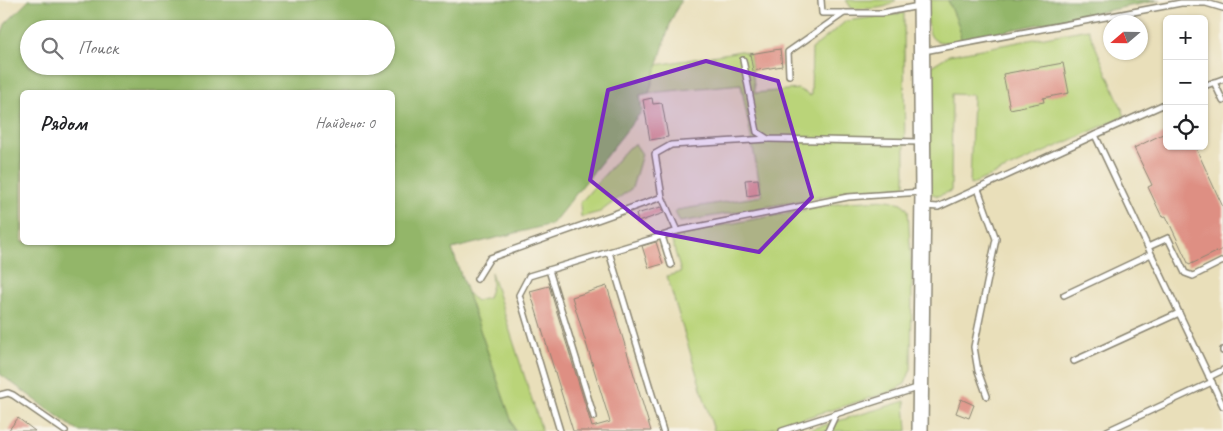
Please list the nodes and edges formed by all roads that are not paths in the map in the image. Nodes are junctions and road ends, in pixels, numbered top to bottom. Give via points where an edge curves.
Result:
1 (821, 0) edge
2 (922, 3) edge
3 (1223, 8) edge
4 (844, 13) junction
5 (923, 51) junction
6 (742, 60) dead end
7 (789, 75) dead end
8 (1223, 79) edge
9 (1214, 82) junction
10 (1208, 84) edge
11 (1223, 101) edge
12 (1163, 105) edge
13 (1095, 135) junction
14 (768, 139) junction
15 (923, 142) junction
16 (978, 189) junction
17 (662, 197) junction
18 (922, 199) junction
19 (677, 231) junction
20 (662, 236) junction
21 (1148, 247) junction
22 (609, 252) junction
23 (1152, 254) junction
24 (1223, 261) edge
25 (671, 265) dead end
26 (549, 270) junction
27 (477, 279) dead end
28 (1064, 295) dead end
29 (1179, 313) junction
30 (1074, 361) dead end
31 (1223, 370) edge
32 (1210, 379) junction
33 (920, 387) junction
34 (0, 395) edge
35 (987, 396) dead end
36 (1223, 406) edge
37 (836, 414) junction
38 (594, 417) dead end
39 (65, 431) edge
40 (560, 431) edge
41 (663, 431) edge
42 (782, 431) edge
43 (828, 431) edge
44 (920, 431) edge
45 (1107, 431) edge

1 - 4 lane via 822,13
2 - 4 lane via 882,13
2 - 5 street
3 - 5 lane via 1206,3 1181,3
4 - 7 lane via 788,52
5 - 15 street
6 - 14 lane via 757,132
8 - 9 lane
9 - 10 lane
9 - 11 lane
12 - 13 lane
13 - 16 lane
13 - 21 lane
14 - 15 lane
14 - 17 lane via 670,145 655,154
15 - 18 street
16 - 18 lane via 938,207
16 - 35 lane via 996,239 974,347
17 - 19 lane
17 - 27 lane via 490,258
18 - 19 lane via 848,197
18 - 33 street
19 - 20 lane
20 - 22 lane
20 - 25 lane
21 - 23 lane
21 - 24 lane via 1168,238 1185,273 1193,276
22 - 26 lane
22 - 41 lane
23 - 28 lane
23 - 29 lane
26 - 38 lane
26 - 40 lane via 529,276 519,295
29 - 30 lane
29 - 32 lane
31 - 32 lane
32 - 36 lane
32 - 45 lane
33 - 37 lane
33 - 44 street
34 - 39 lane via 13,394
37 - 42 lane
37 - 43 lane

